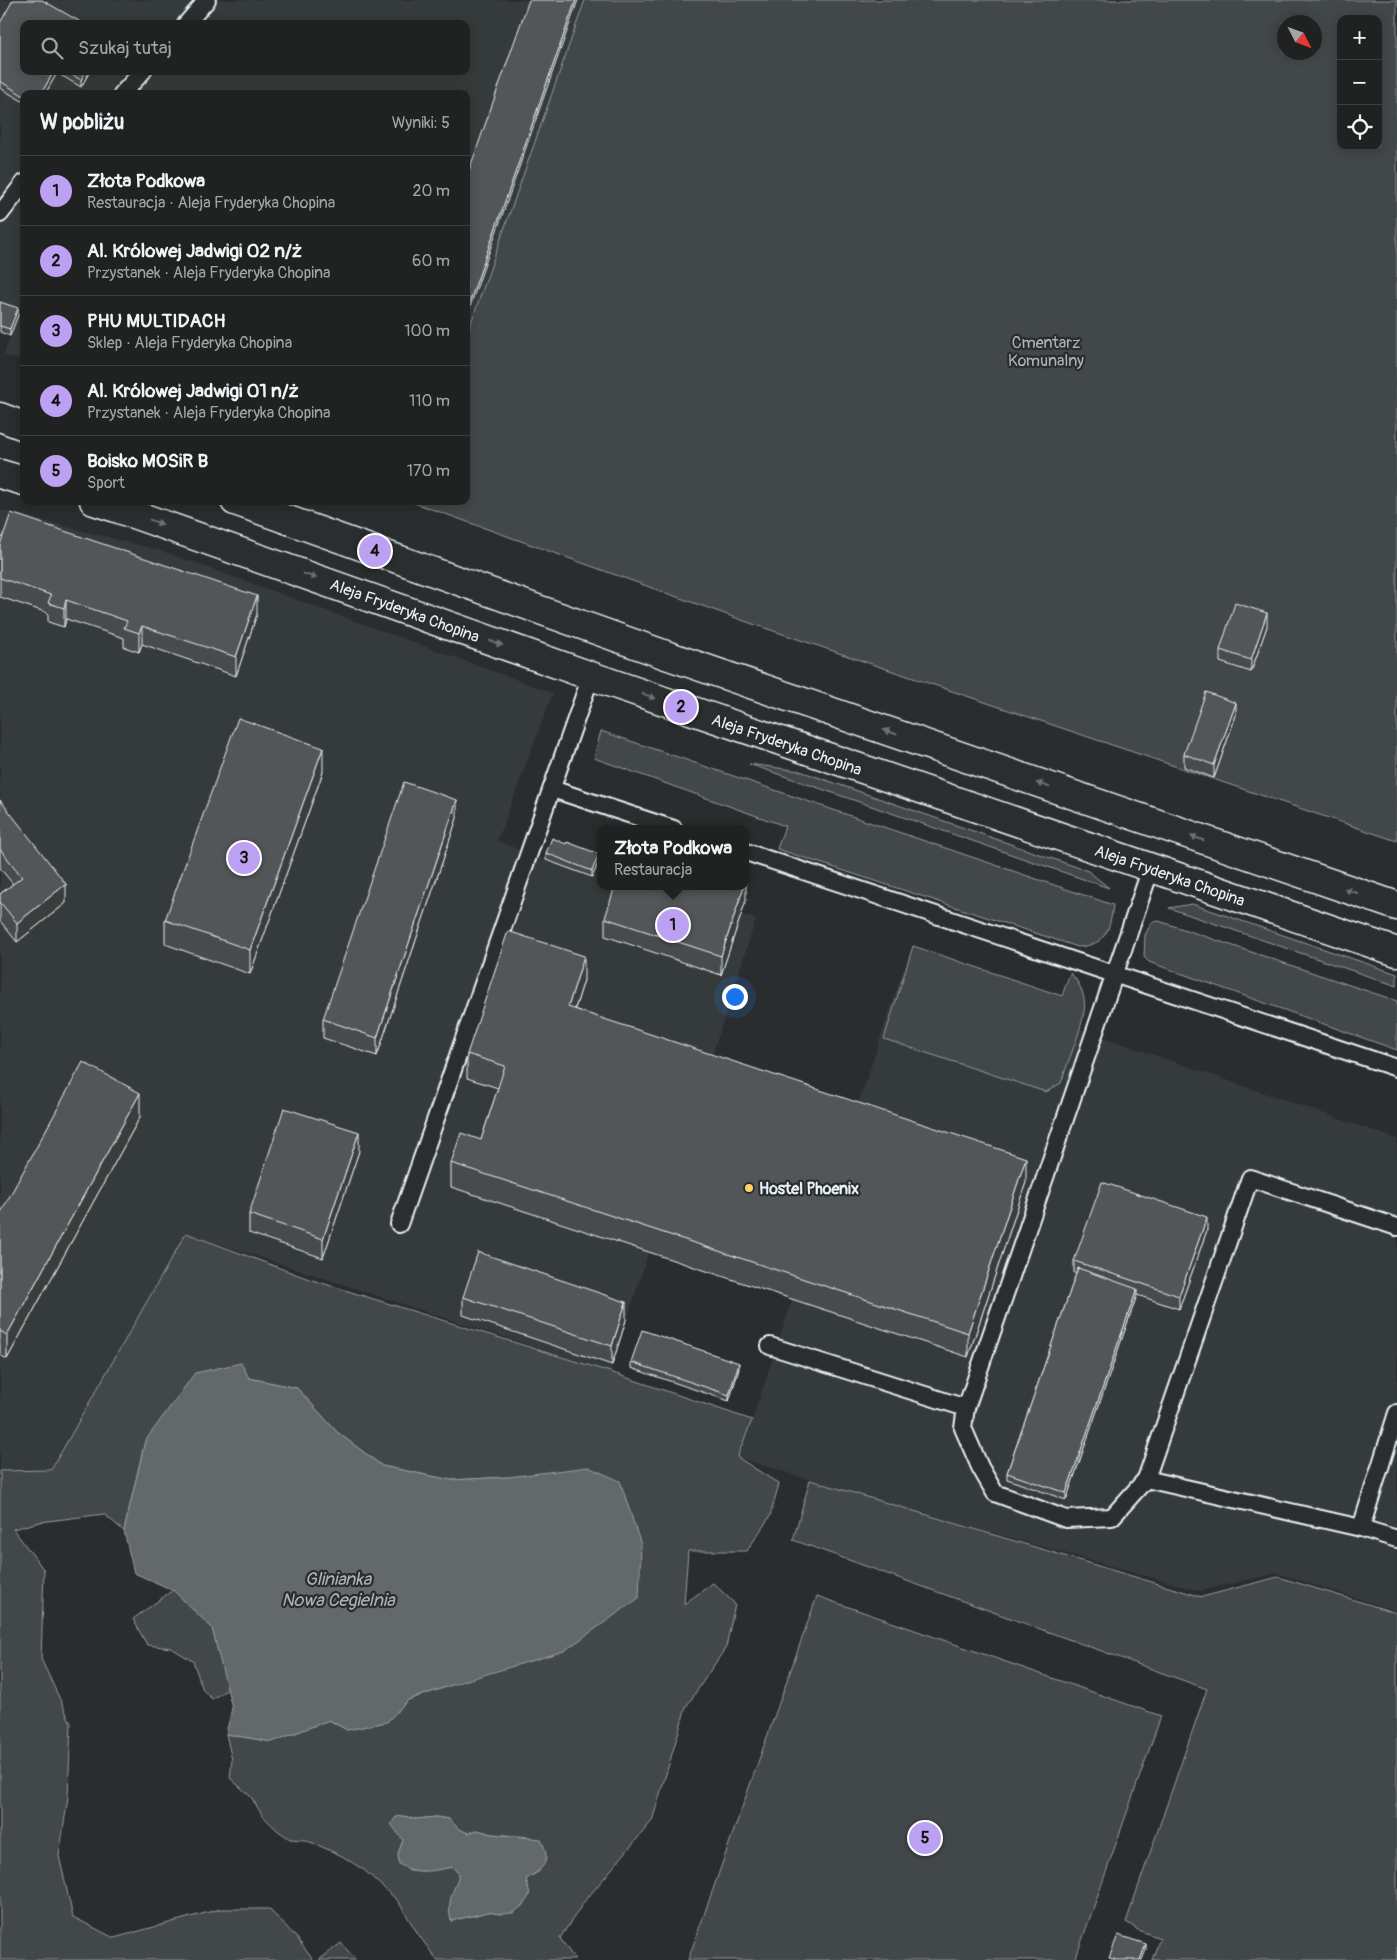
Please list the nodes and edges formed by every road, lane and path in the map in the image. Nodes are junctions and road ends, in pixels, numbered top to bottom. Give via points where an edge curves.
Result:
1 (207, 0) edge
2 (190, 20) edge
3 (139, 75) edge
4 (126, 90) edge
5 (20, 188) edge
6 (0, 214) edge
7 (0, 417) edge
8 (20, 424) edge
9 (0, 474) edge
10 (20, 480) edge
11 (107, 505) edge
12 (246, 505) edge
13 (590, 676) junction
14 (552, 789) junction
15 (662, 825) edge
16 (749, 853) edge
17 (1151, 868) junction
18 (1397, 906) edge
19 (1397, 952) edge
20 (1115, 974) junction
21 (1397, 1068) edge
22 (399, 1224) dead end
23 (1397, 1227) edge
24 (770, 1346) dead end
25 (966, 1408) junction
26 (1397, 1413) edge
27 (1146, 1479) junction
28 (1361, 1528) junction
29 (1397, 1539) edge

1 - 2 lane
3 - 4 lane
5 - 6 lane
7 - 8 main road
9 - 10 main road
11 -> 13 main road, Aleja Fryderyka Chopina
18 -> 12 main road via 666,655
13 - 14 lane
13 -> 17 main road, Aleja Fryderyka Chopina
14 - 15 lane
14 - 22 lane
16 - 20 lane
17 - 19 main road, Aleja Fryderyka Chopina
17 - 20 lane
20 - 21 lane
20 - 25 lane
23 - 27 lane via 1250,1178
24 - 25 lane
25 - 27 lane via 963,1428 996,1493 1066,1519 1112,1517
26 - 28 lane
27 - 28 lane
28 - 29 lane

